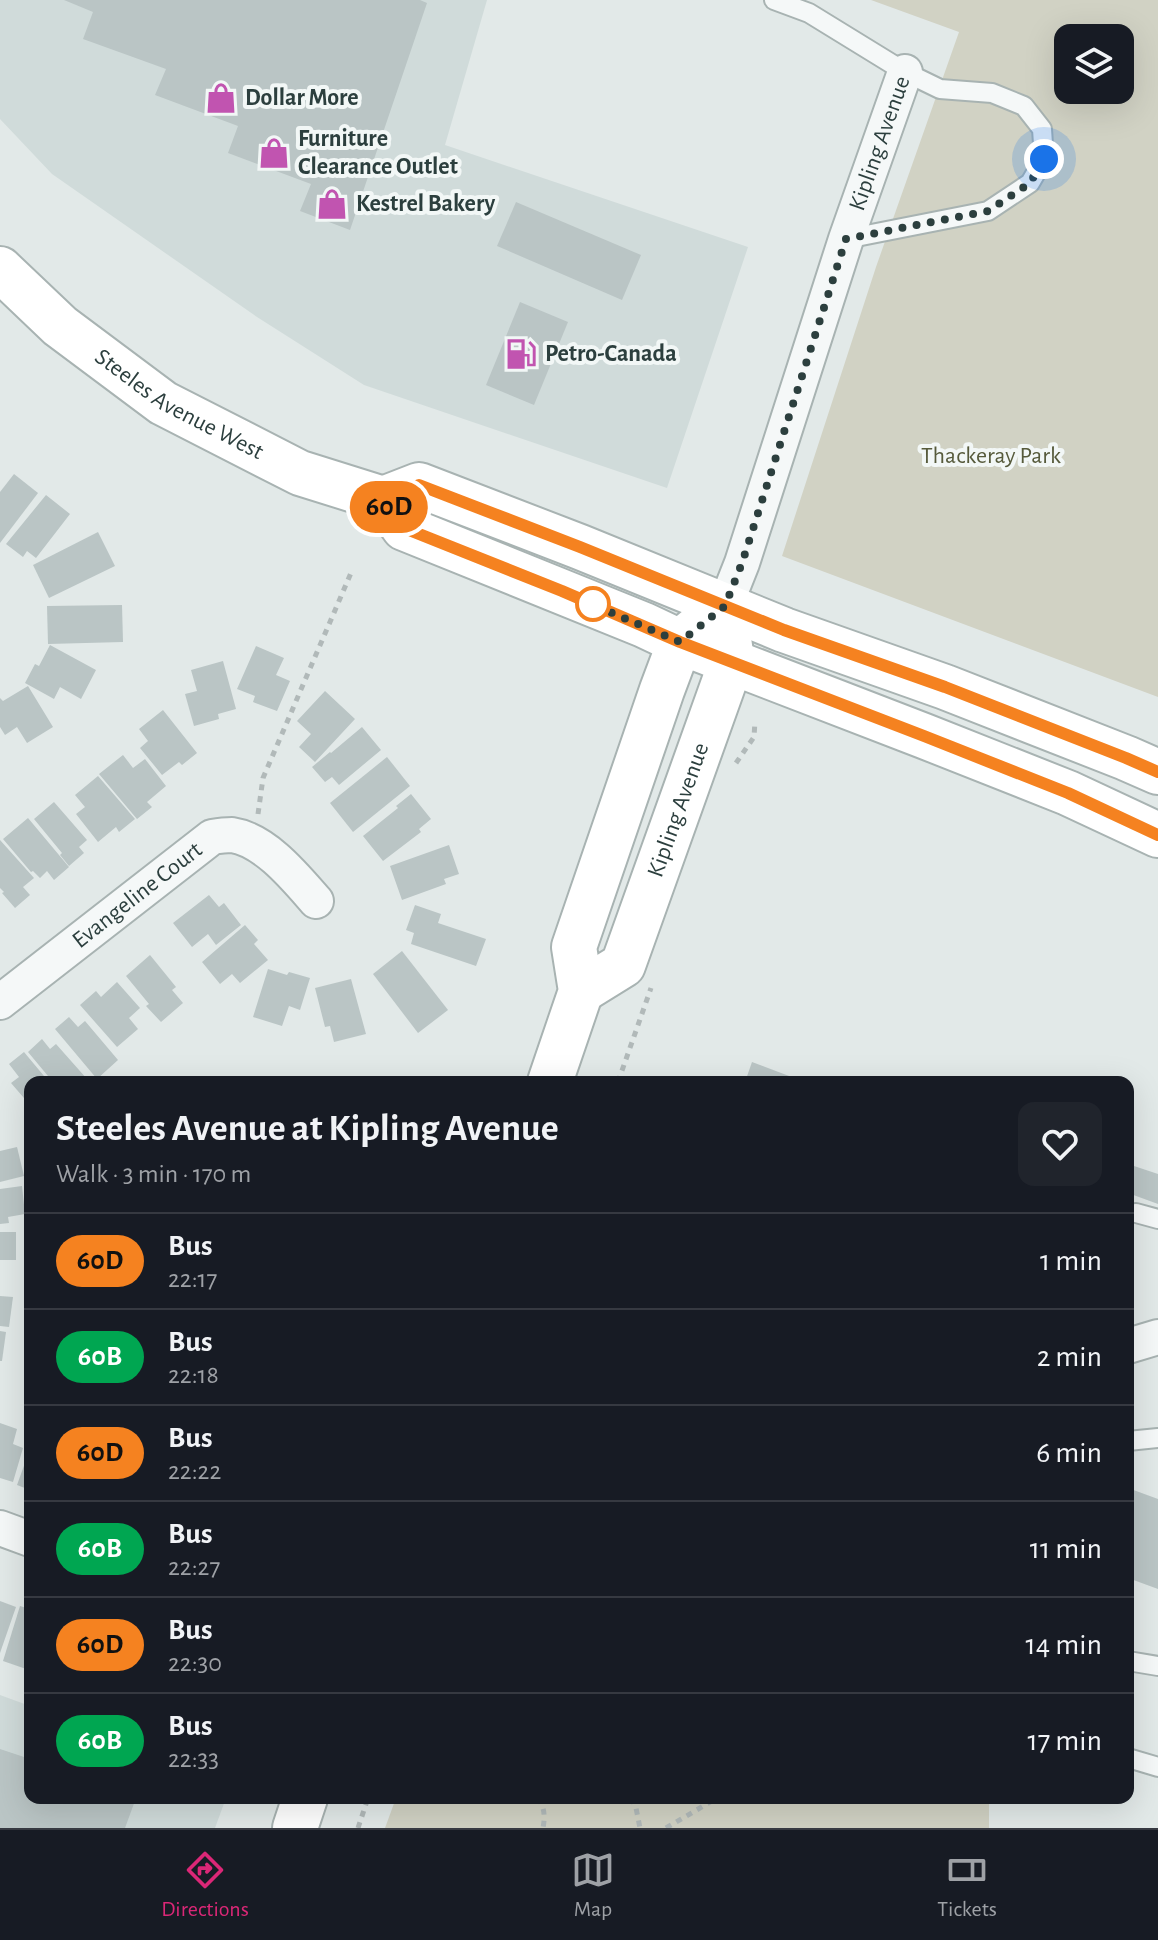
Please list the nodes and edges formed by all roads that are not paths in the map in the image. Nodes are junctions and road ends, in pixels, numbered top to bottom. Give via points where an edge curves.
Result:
1 (774, 0) edge
2 (810, 6) edge
3 (905, 72) junction
4 (846, 239) junction
5 (0, 269) edge
6 (383, 499) junction
7 (725, 606) junction
8 (680, 642) junction
9 (732, 660) junction
10 (1158, 772) edge
11 (1158, 835) edge
12 (316, 901) dead end
13 (581, 991) junction
14 (0, 1002) edge
15 (552, 1076) edge
16 (1136, 1213) dead end
17 (1158, 1219) edge
18 (1158, 1337) edge
19 (1134, 1344) edge
20 (1158, 1438) edge
21 (1134, 1440) edge
22 (0, 1528) edge
23 (24, 1537) edge
24 (1134, 1662) edge
25 (1158, 1666) edge
26 (1134, 1760) edge
27 (1158, 1767) edge
28 (303, 1804) edge
29 (295, 1828) edge

1 - 2 lane
2 - 3 lane
3 - 4 street, Kipling Avenue
3 - 4 lane, Kipling Avenue via 940,89 992,93 1024,106 1042,129 1044,159 1030,183 988,211
4 - 7 street, Kipling Avenue
5 - 6 main road, Steeles Avenue West via 60,326 163,403 300,473
6 - 7 main road via 419,485
6 - 8 main road via 404,528
7 - 8 main road, Kipling Avenue
7 - 9 main road, Kipling Avenue
7 - 10 main road
8 - 9 main road
8 - 13 main road via 574,947
9 - 11 main road via 1068,793
9 - 13 main road, Kipling Avenue via 623,965
12 - 14 street, Evangeline Court via 255,843 231,835 212,837
13 - 15 main road
16 - 17 lane
18 - 19 street
20 - 21 lane
22 - 23 street
24 - 25 lane
26 - 27 lane
28 - 29 main road

